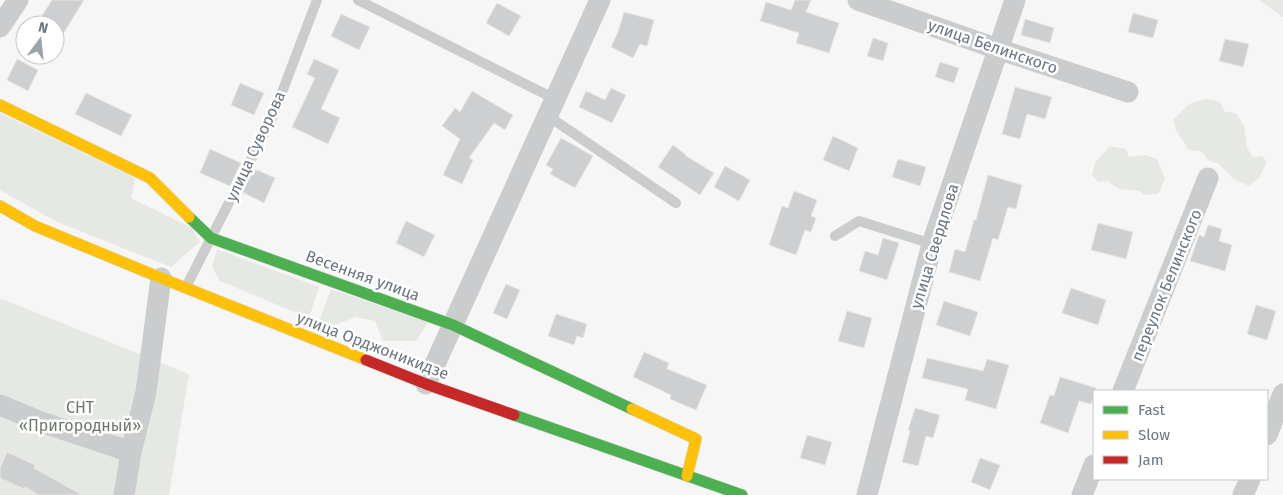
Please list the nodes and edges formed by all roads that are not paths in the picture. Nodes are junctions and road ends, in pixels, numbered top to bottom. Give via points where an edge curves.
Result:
1 (18, 0) edge
2 (317, 0) edge
3 (358, 0) edge
4 (600, 0) edge
5 (858, 0) edge
6 (1015, 0) edge
7 (0, 28) edge
8 (998, 49) junction
9 (1128, 92) dead end
10 (0, 105) edge
11 (552, 108) junction
12 (1208, 178) dead end
13 (676, 203) dead end
14 (0, 206) edge
15 (835, 236) dead end
16 (211, 238) junction
17 (932, 244) junction
18 (161, 278) junction
19 (186, 288) junction
20 (453, 325) junction
21 (426, 384) junction
22 (1123, 390) edge
23 (1283, 394) edge
24 (0, 405) edge
25 (1268, 432) edge
26 (131, 452) junction
27 (1093, 468) edge
28 (687, 476) junction
29 (1250, 480) edge
30 (124, 495) edge
31 (742, 495) edge
32 (867, 495) edge
33 (1082, 495) edge
34 (1243, 495) edge

1 - 7 street
2 - 16 lane, улица Суворова via 272,116
3 - 11 lane
4 - 11 street
5 - 8 street, улица Белинского
6 - 8 street, улица Свердлова
8 - 9 street, улица Белинского
8 - 17 street, улица Свердлова
10 - 16 street, Весенняя улица via 150,178
11 - 13 lane
11 - 20 street
12 - 22 street, переулок Белинского
14 - 18 street, улица Орджоникидзе via 35,226
15 - 17 lane via 859,221
16 - 19 lane, улица Суворова
16 - 20 street, Весенняя улица
17 - 32 street, улица Свердлова
18 - 19 street, улица Орджоникидзе
18 - 26 street via 146,392
19 - 21 street, улица Орджоникидзе
20 - 21 street
20 - 28 street, Весенняя улица via 696,439
21 - 28 street, улица Орджоникидзе
23 - 25 street
24 - 26 street
26 - 30 street
27 - 33 street
28 - 31 street, улица Орджоникидзе
29 - 34 street

